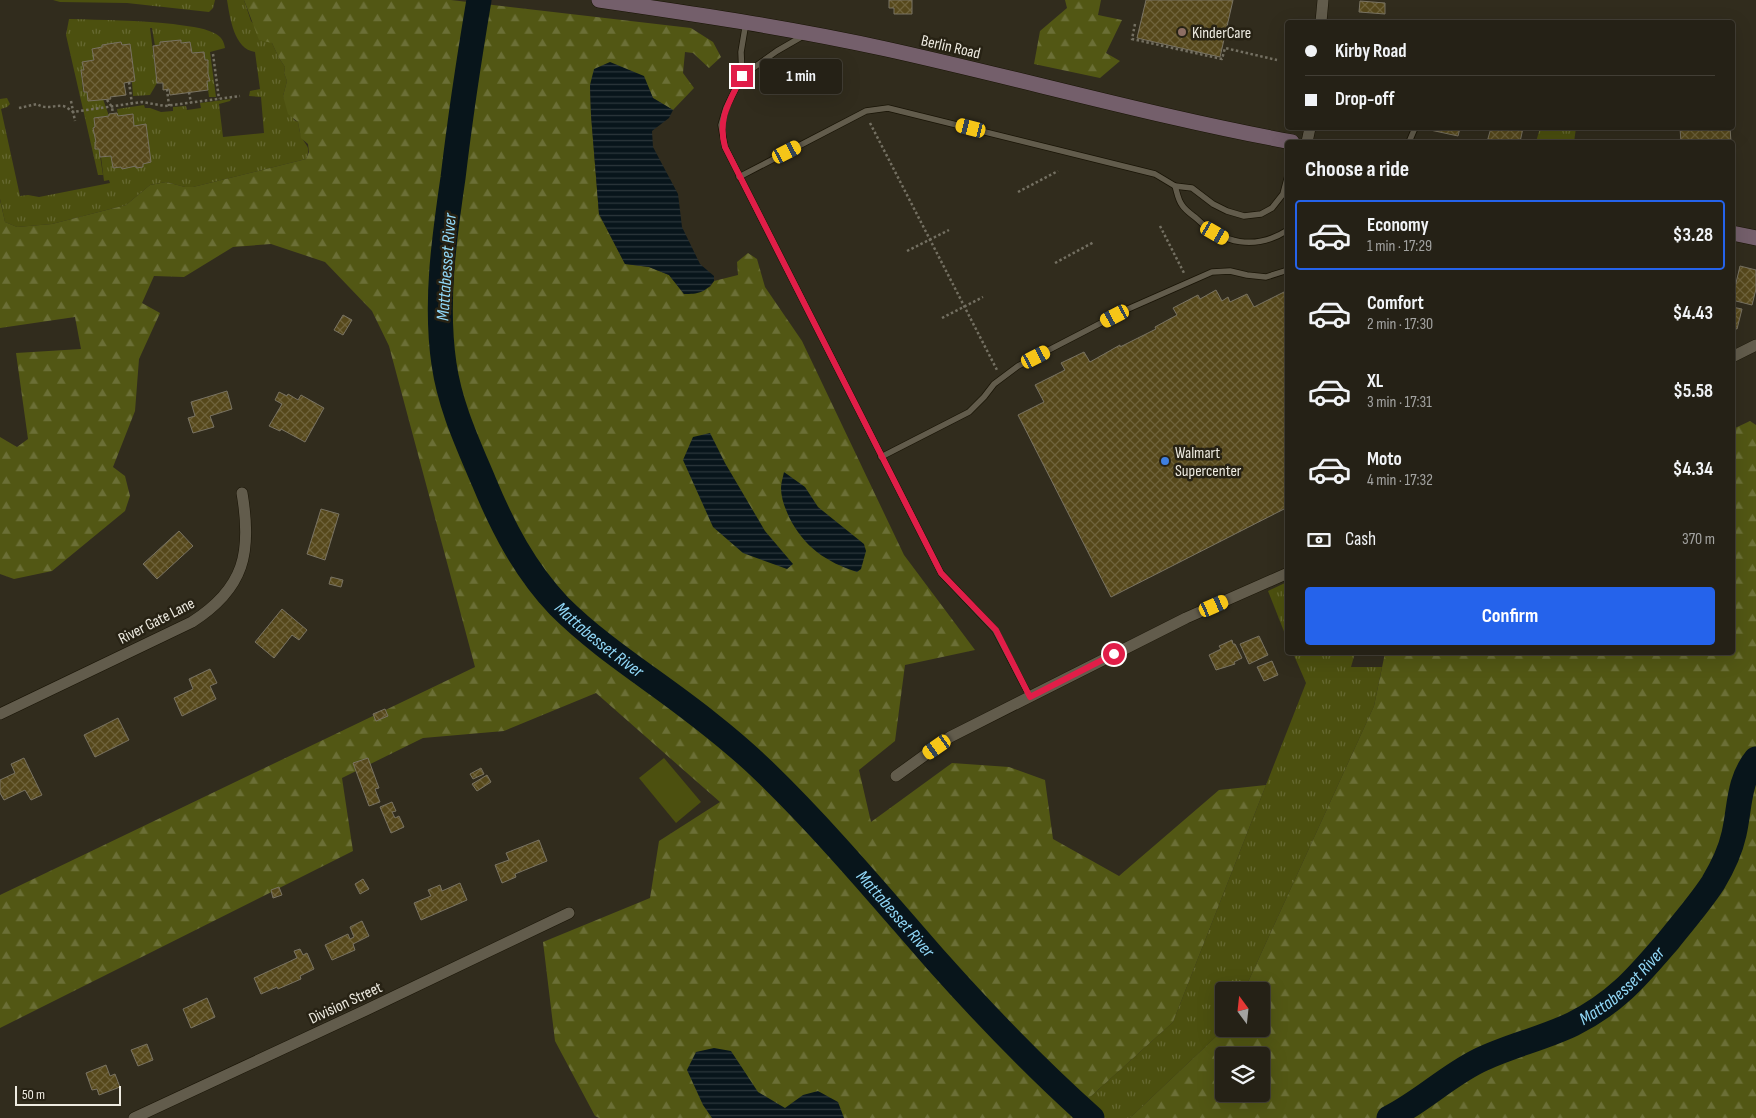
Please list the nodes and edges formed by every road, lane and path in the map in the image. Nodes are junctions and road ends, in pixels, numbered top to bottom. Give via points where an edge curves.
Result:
1 (599, 0) edge
2 (1323, 0) edge
3 (639, 3) edge
4 (1321, 20) edge
5 (746, 22) junction
6 (1136, 24) dead end
7 (808, 33) junction
8 (213, 54) dead end
9 (1277, 60) dead end
10 (742, 76) junction
11 (129, 82) dead end
12 (130, 88) junction
13 (125, 89) dead end
14 (167, 89) dead end
15 (189, 92) dead end
16 (240, 96) dead end
17 (219, 99) junction
18 (107, 100) dead end
19 (71, 101) dead end
20 (191, 103) junction
21 (132, 104) junction
22 (170, 106) junction
23 (112, 107) junction
24 (19, 108) dead end
25 (73, 112) junction
26 (113, 114) dead end
27 (75, 121) dead end
28 (870, 123) dead end
29 (1285, 141) edge
30 (1058, 171) dead end
31 (739, 177) junction
32 (1176, 186) junction
33 (1285, 186) edge
34 (1018, 192) dead end
35 (1160, 226) dead end
36 (949, 230) dead end
37 (1285, 232) edge
38 (1735, 234) edge
39 (1756, 238) edge
40 (930, 240) junction
41 (1094, 242) dead end
42 (907, 251) dead end
43 (1055, 263) dead end
44 (1285, 271) edge
45 (1184, 273) dead end
46 (983, 297) dead end
47 (965, 307) junction
48 (942, 318) dead end
49 (1756, 345) edge
50 (1735, 356) edge
51 (997, 370) dead end
52 (881, 457) junction
53 (242, 493) dead end
54 (1285, 574) edge
55 (1030, 697) junction
56 (0, 714) edge
57 (896, 776) dead end
58 (569, 913) dead end
59 (134, 1118) edge

1 - 3 main road, Berlin Road
2 - 4 street
3 - 5 main road, Berlin Road
5 - 7 main road, Berlin Road
5 - 10 lane via 741,52
6 - 9 path via 1132,39 1222,60 1225,48
7 - 10 lane
7 - 29 main road, Berlin Road
8 - 17 path
10 - 31 lane via 721,126 725,147
11 - 12 path
12 - 13 path
12 - 21 path
14 - 22 path
15 - 20 path
16 - 17 path
17 - 20 path
18 - 23 path
19 - 25 path
20 - 22 path
21 - 22 path
21 - 23 path
23 - 25 path
23 - 26 path
24 - 25 path via 37,104 48,108 63,106
25 - 27 path
28 - 40 path
30 - 34 path
31 - 32 lane via 866,111 888,108 1127,166 1155,174
31 - 52 lane
32 - 33 lane via 1192,188 1213,204 1244,216 1261,214 1272,208
32 - 37 lane via 1181,204 1205,227 1225,238 1244,243 1259,242
35 - 45 path
36 - 40 path
38 - 39 main road
40 - 42 path
40 - 47 path
41 - 43 path
44 - 52 lane via 1266,277 1230,271 1212,272 1164,292 1018,366 994,384 969,412
46 - 47 path
47 - 48 path
47 - 51 path
49 - 50 street
52 - 55 lane via 941,573 996,630
53 - 56 street, River Gate Lane via 245,555 237,576 211,610
54 - 55 street via 1186,618
55 - 57 street via 950,738
58 - 59 street, Division Street

